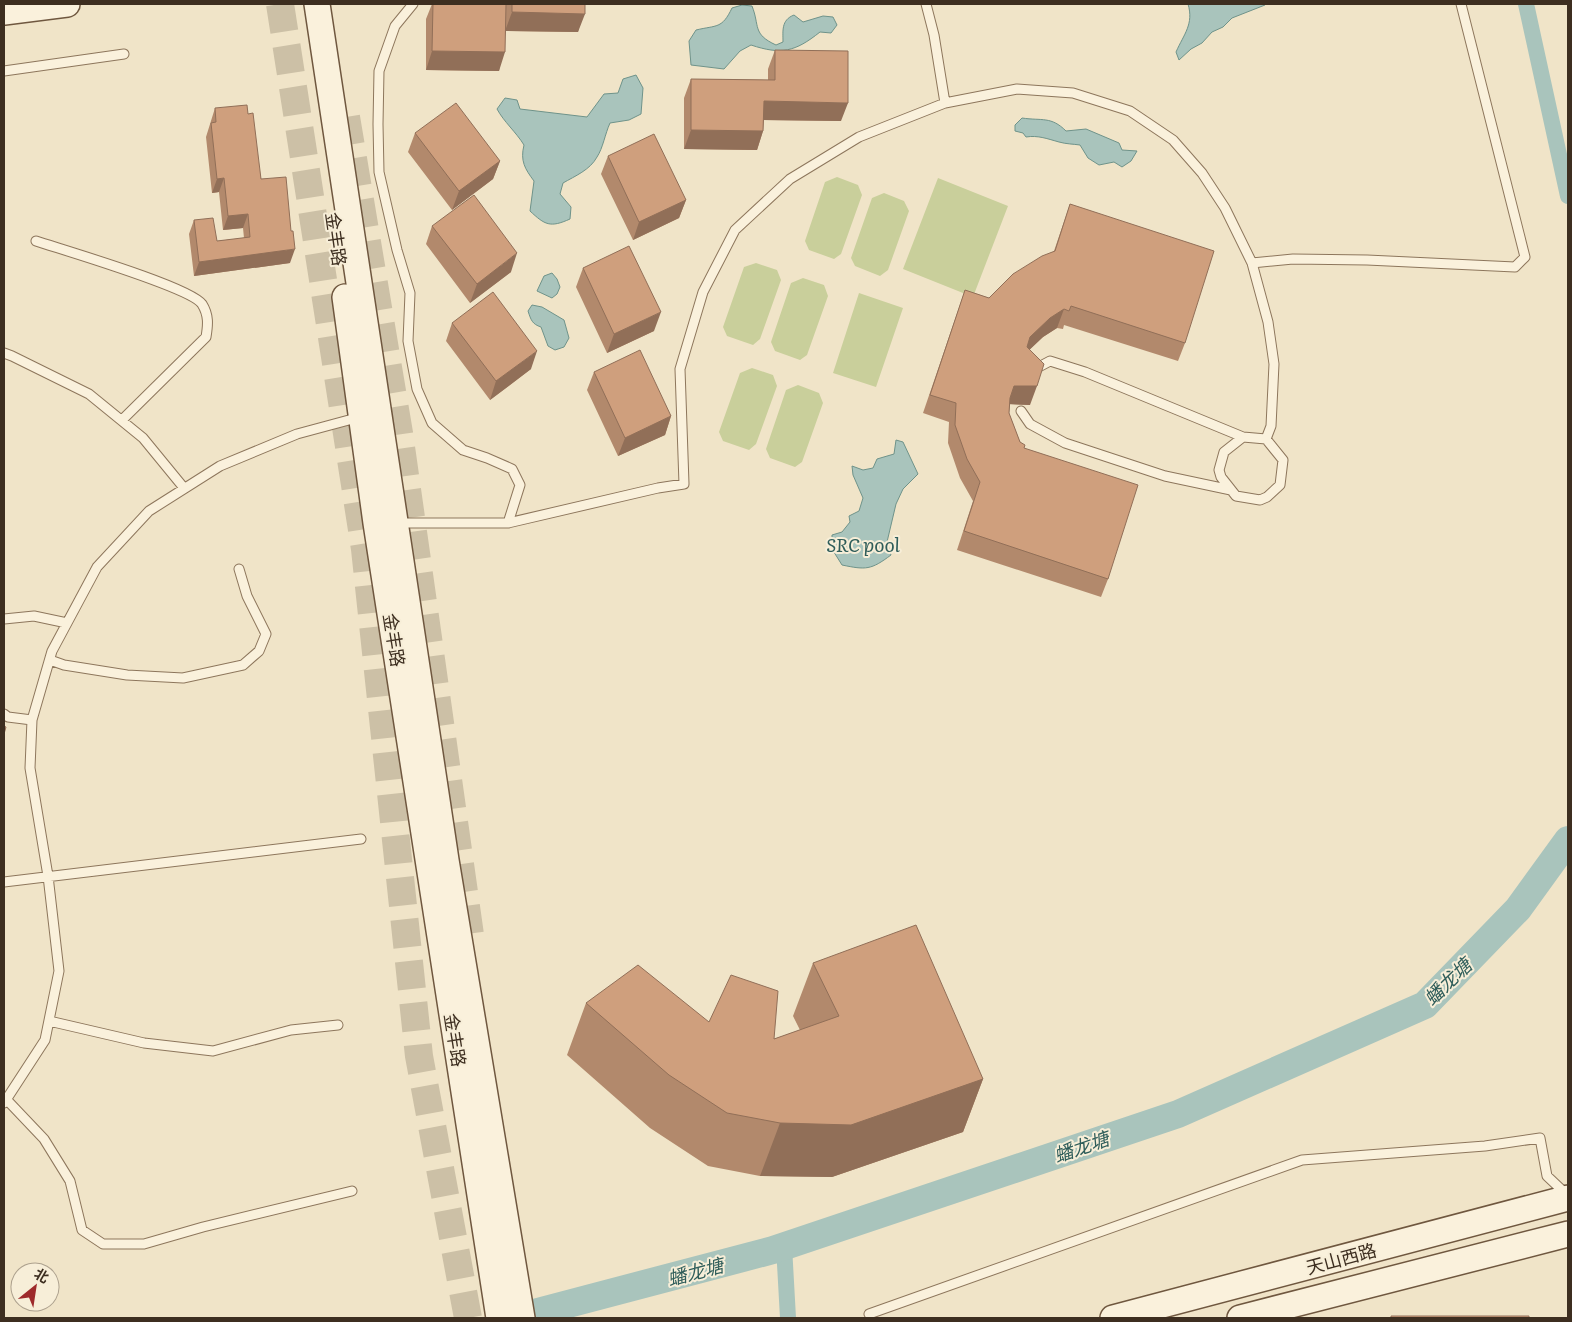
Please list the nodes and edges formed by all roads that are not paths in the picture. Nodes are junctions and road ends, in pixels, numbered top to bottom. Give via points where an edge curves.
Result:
1 (67, 4) edge
2 (305, 4) edge
3 (317, 4) edge
4 (413, 4) edge
5 (926, 4) edge
6 (1460, 4) edge
7 (4, 12) edge
8 (124, 54) dead end
9 (4, 71) edge
10 (945, 103) junction
11 (36, 241) dead end
12 (1252, 264) junction
13 (4, 354) edge
14 (1036, 369) edge
15 (1022, 411) dead end
16 (360, 417) junction
17 (122, 420) junction
18 (1244, 437) junction
19 (1266, 439) junction
20 (184, 488) junction
21 (1231, 490) junction
22 (386, 523) junction
23 (508, 523) junction
24 (239, 568) dead end
25 (4, 619) edge
26 (67, 623) junction
27 (50, 660) junction
28 (4, 714) edge
29 (32, 720) junction
30 (361, 839) dead end
31 (48, 876) junction
32 (4, 882) edge
33 (49, 1021) junction
34 (338, 1025) dead end
35 (5, 1101) edge
36 (352, 1191) dead end
37 (1568, 1197) edge
38 (1568, 1234) edge
39 (503, 1275) junction
40 (869, 1314) dead end
41 (499, 1318) edge
42 (522, 1318) edge
43 (1113, 1318) edge
44 (1240, 1318) edge

1 - 7 main road
2 - 16 main road, 金丰路
3 - 22 main road
4 - 23 lane via 395,26 379,71 378,124 379,172 410,293 408,341 417,389 432,423 463,450 512,469 520,485
5 - 10 lane
6 - 12 lane via 1525,257 1516,267 1292,258
8 - 9 lane
10 - 12 lane via 1017,89 1073,93 1130,111 1173,140 1202,173 1225,208
10 - 23 lane via 858,137 790,179 735,230 703,292 680,369 684,484
11 - 17 lane via 179,290 201,303 209,320 206,337
12 - 19 lane via 1268,322 1274,364 1271,426
13 - 17 lane via 89,394
14 - 18 lane via 1050,361 1085,372
15 - 21 lane via 1030,424 1065,443 1165,476
16 - 20 lane via 288,438 220,466
16 - 22 main road, 金丰路
17 - 20 lane via 143,438
18 - 19 lane
18 - 21 lane via 1224,452 1221,477
19 - 21 lane via 1283,460 1280,485 1260,500 1236,496
20 - 26 lane via 149,511 98,567
22 - 23 lane
22 - 39 main road, 金丰路
24 - 27 lane via 266,634 259,651 243,665 183,678 126,675
25 - 26 lane via 34,616
26 - 27 lane
27 - 29 lane
28 - 29 lane
29 - 31 lane via 30,768
30 - 31 lane
31 - 32 lane
31 - 33 lane via 59,971
33 - 34 lane via 144,1043 213,1051 291,1030
33 - 35 lane via 45,1040
35 - 36 lane via 44,1139 70,1182 82,1230 103,1244 144,1244
37 - 40 lane via 1547,1176 1540,1138 1485,1146 1302,1160
37 - 43 main road, 天山西路
38 - 44 main road, 天山西路
39 - 41 main road
39 - 42 main road

